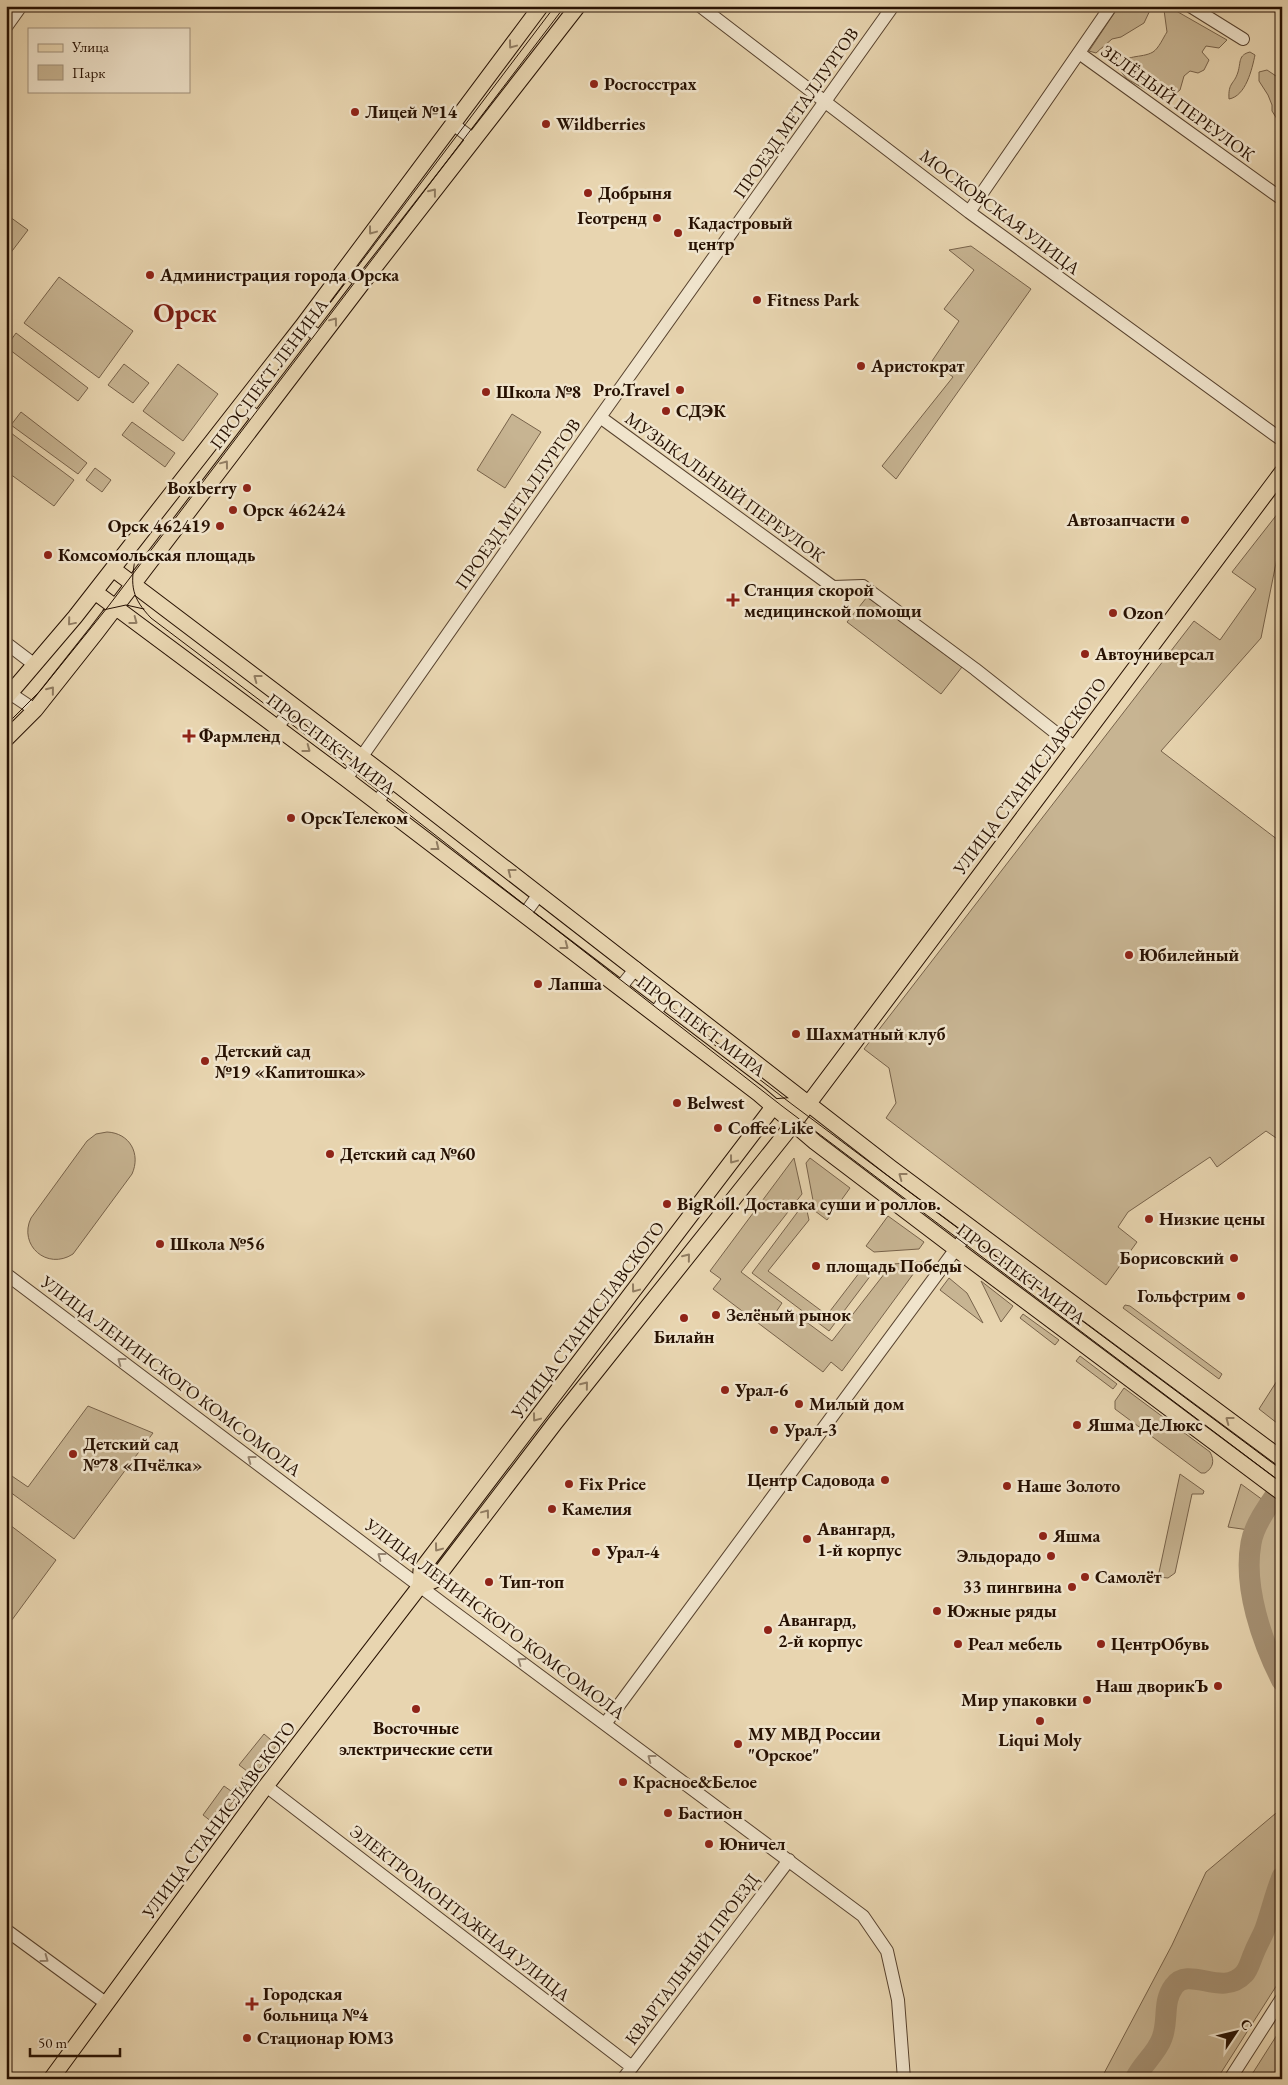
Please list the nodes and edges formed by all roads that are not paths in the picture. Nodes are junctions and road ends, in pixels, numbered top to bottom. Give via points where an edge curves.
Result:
1 (21, 6) edge
2 (541, 6) edge
3 (578, 6) edge
4 (700, 6) edge
5 (893, 6) edge
6 (1111, 6) edge
7 (1190, 6) edge
8 (6, 27) edge
9 (1243, 39) dead end
10 (1079, 53) junction
11 (826, 103) junction
12 (453, 124) junction
13 (474, 140) junction
14 (1282, 199) edge
15 (969, 212) junction
16 (344, 270) junction
17 (363, 283) junction
18 (302, 324) junction
19 (321, 338) junction
20 (241, 404) junction
21 (600, 417) junction
22 (259, 418) junction
23 (1282, 440) edge
24 (1282, 472) edge
25 (113, 569) junction
26 (134, 584) junction
27 (95, 592) junction
28 (116, 607) junction
29 (6, 644) edge
30 (35, 665) junction
31 (8, 696) edge
32 (294, 706) junction
33 (35, 710) junction
34 (277, 727) junction
35 (6, 739) edge
36 (1075, 748) junction
37 (362, 757) junction
38 (346, 778) junction
39 (393, 781) junction
40 (377, 802) junction
41 (540, 894) junction
42 (524, 915) junction
43 (636, 968) junction
44 (620, 988) junction
45 (669, 994) junction
46 (654, 1014) junction
47 (808, 1104) junction
48 (774, 1107) junction
49 (794, 1123) junction
50 (972, 1227) junction
51 (956, 1249) junction
52 (6, 1274) edge
53 (1282, 1459) edge
54 (1282, 1493) edge
55 (420, 1586) junction
56 (605, 1724) junction
57 (266, 1786) junction
58 (789, 1860) junction
59 (6, 1930) edge
60 (1282, 1998) edge
61 (107, 2004) junction
62 (632, 2067) junction
63 (51, 2079) edge
64 (623, 2079) edge
65 (904, 2079) edge
66 (1230, 2079) edge

1 - 8 street
2 -> 12 main road, ПРОСПЕКТ ЛЕНИНА
3 - 13 main road, ПРОСПЕКТ ЛЕНИНА
4 - 11 street, МОСКОВСКАЯ УЛИЦА
5 - 11 street, ПРОЕЗД МЕТАЛЛУРГОВ
6 - 10 street
7 - 9 street
10 - 14 street, ЗЕЛЁНЫЙ ПЕРЕУЛОК
10 - 15 street
11 - 15 street, МОСКОВСКАЯ УЛИЦА
11 - 21 street, ПРОЕЗД МЕТАЛЛУРГОВ
12 - 13 street
12 -> 16 main road, ПРОСПЕКТ ЛЕНИНА
17 -> 13 main road, ПРОСПЕКТ ЛЕНИНА
15 - 23 street, МОСКОВСКАЯ УЛИЦА
16 - 17 street
16 - 18 main road, ПРОСПЕКТ ЛЕНИНА
19 -> 17 main road, ПРОСПЕКТ ЛЕНИНА
18 - 19 street
18 - 20 main road, ПРОСПЕКТ ЛЕНИНА
19 - 22 main road, ПРОСПЕКТ ЛЕНИНА
20 - 22 street
20 - 25 main road, ПРОСПЕКТ ЛЕНИНА
21 - 36 street, МУЗЫКАЛЬНЫЙ ПЕРЕУЛОК via 833,587 863,586
21 - 37 street, ПРОЕЗД МЕТАЛЛУРГОВ
26 -> 22 main road, ПРОСПЕКТ ЛЕНИНА
24 - 36 main road, УЛИЦА СТАНИСЛАВСКОГО
25 - 26 main road, ПРОСПЕКТ МИРА
25 - 27 main road, ПРОСПЕКТ ЛЕНИНА
26 - 28 main road, ПРОСПЕКТ ЛЕНИНА
32 -> 26 main road, ПРОСПЕКТ МИРА
27 - 28 main road, ПРОСПЕКТ МИРА
27 -> 30 main road, ПРОСПЕКТ ЛЕНИНА
33 -> 28 main road, ПРОСПЕКТ ЛЕНИНА
28 -> 34 main road, ПРОСПЕКТ МИРА
29 - 30 street
30 - 31 main road, ПРОСПЕКТ ЛЕНИНА
31 - 33 street
32 - 34 street
32 - 37 main road, ПРОСПЕКТ МИРА
33 - 35 main road, ПРОСПЕКТ ЛЕНИНА
34 -> 38 main road, ПРОСПЕКТ МИРА
36 - 47 main road, УЛИЦА СТАНИСЛАВСКОГО
37 - 38 street, ПРОЕЗД МЕТАЛЛУРГОВ
37 - 39 main road, ПРОСПЕКТ МИРА
38 - 40 main road, ПРОСПЕКТ МИРА
39 - 40 street
41 -> 39 main road, ПРОСПЕКТ МИРА
40 -> 42 main road, ПРОСПЕКТ МИРА
41 - 42 street
41 - 43 main road, ПРОСПЕКТ МИРА
42 -> 44 main road, ПРОСПЕКТ МИРА
43 - 44 street
43 - 45 main road, ПРОСПЕКТ МИРА
44 - 46 main road, ПРОСПЕКТ МИРА
45 - 46 street
45 - 47 main road, ПРОСПЕКТ МИРА
46 - 48 main road, ПРОСПЕКТ МИРА
47 - 48 main road
47 - 49 main road, УЛИЦА СТАНИСЛАВСКОГО
50 -> 47 main road, ПРОСПЕКТ МИРА
48 - 49 main road, ПРОСПЕКТ МИРА
48 -> 55 main road, УЛИЦА СТАНИСЛАВСКОГО via 421,1570
49 - 51 main road, ПРОСПЕКТ МИРА
55 -> 49 main road, УЛИЦА СТАНИСЛАВСКОГО via 435,1580 555,1423
50 - 51 street
53 -> 50 main road, ПРОСПЕКТ МИРА
51 - 54 main road, ПРОСПЕКТ МИРА
51 - 56 street
55 -> 52 street, УЛИЦА ЛЕНИНСКОГО КОМСОМОЛА
56 -> 55 street, УЛИЦА ЛЕНИНСКОГО КОМСОМОЛА
55 - 57 main road, УЛИЦА СТАНИСЛАВСКОГО
58 -> 56 street, УЛИЦА ЛЕНИНСКОГО КОМСОМОЛА
57 - 61 main road, УЛИЦА СТАНИСЛАВСКОГО
57 - 62 street, ЭЛЕКТРОМОНТАЖНАЯ УЛИЦА
58 - 62 street, КВАРТАЛЬНЫЙ ПРОЕЗД
58 - 65 street, УЛИЦА ЛЕНИНСКОГО КОМСОМОЛА via 863,1916 887,1951 898,2000
59 -> 61 street
60 - 66 street
61 - 63 main road, УЛИЦА СТАНИСЛАВСКОГО
62 - 64 street, КВАРТАЛЬНЫЙ ПРОЕЗД

